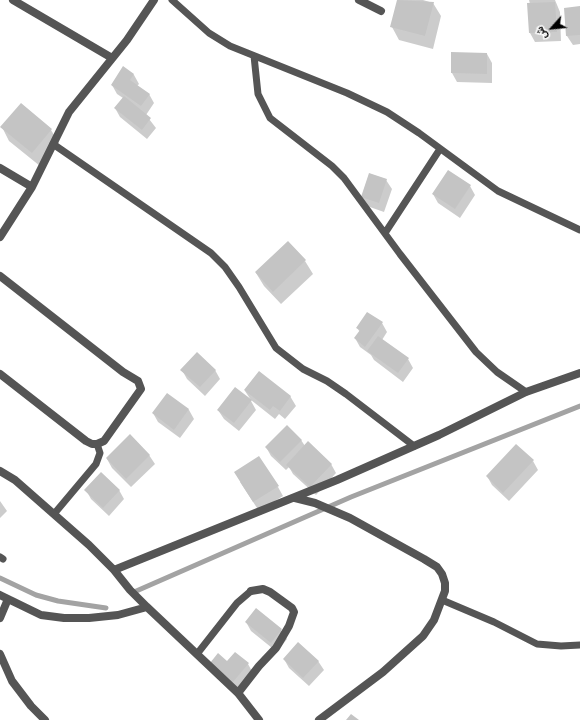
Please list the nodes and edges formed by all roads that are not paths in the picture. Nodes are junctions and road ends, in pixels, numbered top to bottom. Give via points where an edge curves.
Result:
1 (13, 0) edge
2 (154, 0) edge
3 (172, 0) edge
4 (359, 0) edge
5 (381, 11) dead end
6 (254, 56) junction
7 (112, 58) junction
8 (53, 144) junction
9 (440, 149) junction
10 (0, 168) edge
11 (32, 187) junction
12 (580, 230) edge
13 (386, 233) junction
14 (0, 237) edge
15 (0, 276) edge
16 (580, 373) edge
17 (0, 374) edge
18 (526, 392) junction
19 (97, 444) junction
20 (414, 446) junction
21 (0, 471) edge
22 (295, 498) junction
23 (54, 514) junction
24 (114, 570) junction
25 (251, 591) joint
26 (4, 597) edge
27 (442, 600) junction
28 (147, 607) junction
29 (0, 618) edge
30 (580, 645) edge
31 (0, 654) edge
32 (197, 654) junction
33 (238, 693) junction
34 (45, 720) edge
35 (259, 720) edge
36 (319, 720) edge

1 - 7 street
2 - 7 street
3 - 6 lane via 218,39
4 - 5 street
6 - 9 lane via 387,112
6 - 13 lane via 258,94 270,118 332,166
7 - 8 street via 69,112
8 - 11 street
8 - 20 lane via 212,253 239,287 276,348 303,370 327,381 346,394
9 - 12 lane via 498,191
9 - 13 lane
10 - 11 street
11 - 14 street
13 - 18 lane via 476,352 497,372
15 - 19 street via 141,385 140,392 120,420 104,440
16 - 18 street
17 - 19 street via 86,441
18 - 20 street
19 - 23 lane via 100,453 96,464
20 - 22 street
21 - 23 street via 15,480
22 - 24 street
22 - 27 street via 315,503 350,518 437,567 445,583
23 - 24 street
24 - 28 street
25 - 32 lane via 237,603
25 - 33 street via 263,589 270,592 294,612 276,648
26 - 28 street via 41,615 64,618 118,615
26 - 29 street
27 - 30 lane via 537,644
27 - 36 street via 434,620 422,636 383,672
28 - 32 street
31 - 34 street via 12,681
32 - 33 street
33 - 35 street

